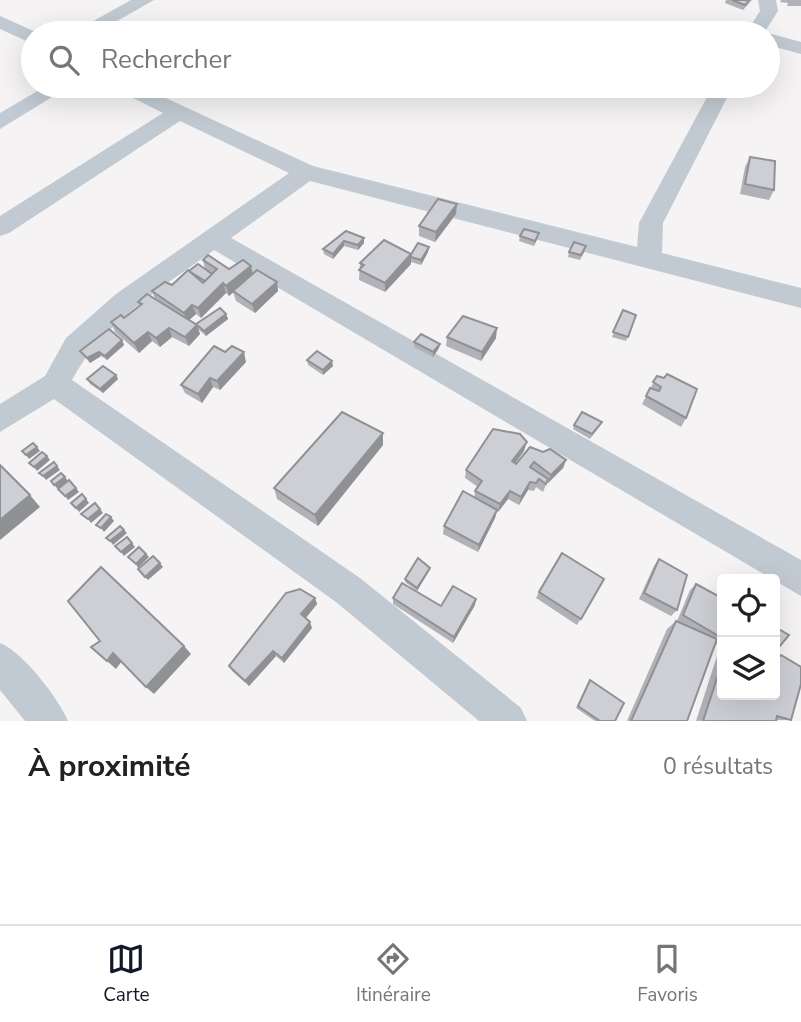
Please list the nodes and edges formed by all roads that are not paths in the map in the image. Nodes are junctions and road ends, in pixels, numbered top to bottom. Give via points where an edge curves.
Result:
1 (145, 0) edge
2 (767, 0) edge
3 (105, 21) edge
4 (763, 21) edge
5 (0, 22) edge
6 (21, 32) edge
7 (780, 42) edge
8 (801, 48) edge
9 (40, 98) edge
10 (148, 98) edge
11 (717, 98) edge
12 (178, 113) junction
13 (0, 122) edge
14 (306, 172) junction
15 (0, 227) edge
16 (214, 239) junction
17 (649, 261) junction
18 (801, 298) edge
19 (55, 384) junction
20 (0, 419) edge
21 (801, 579) edge
22 (0, 661) edge
23 (49, 721) edge
24 (508, 721) edge

1 - 3 street
2 - 4 street via 769,11
5 - 6 street
7 - 8 street
9 - 13 street
10 - 12 street
11 - 17 street via 651,223
12 - 14 street
12 - 15 street
14 - 16 street
14 - 17 street
16 - 19 street via 125,301 76,346
16 - 21 street
17 - 18 street
19 - 20 street
19 - 24 street via 348,590
22 - 23 street

